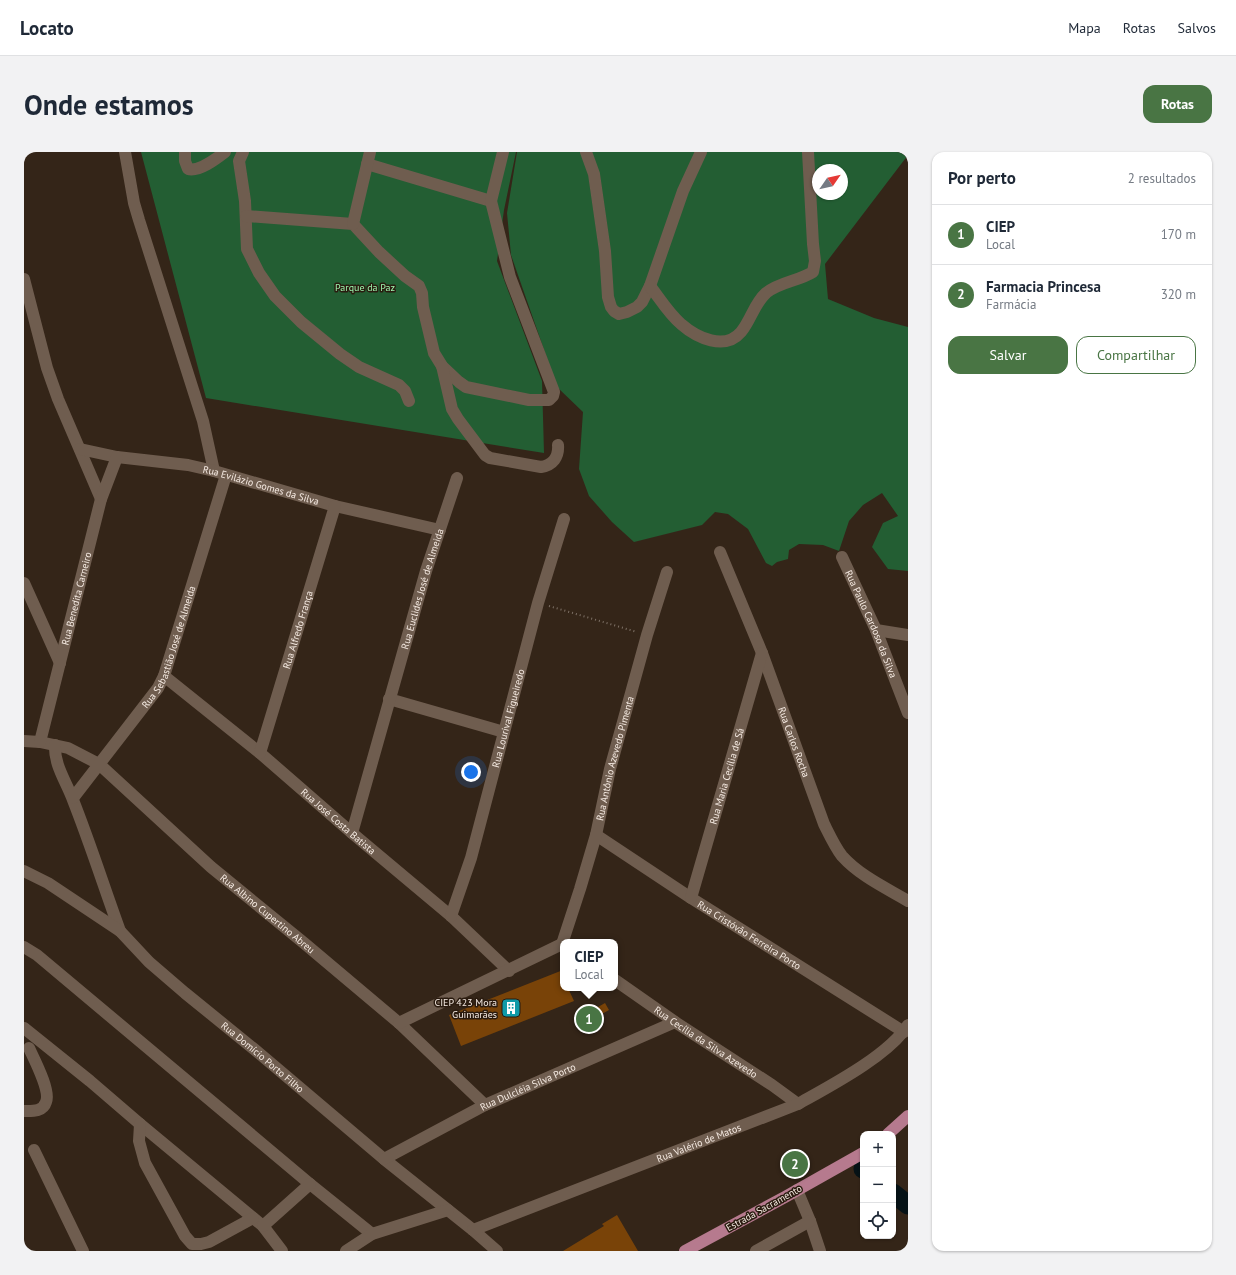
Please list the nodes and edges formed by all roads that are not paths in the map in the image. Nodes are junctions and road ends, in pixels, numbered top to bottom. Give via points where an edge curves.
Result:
1 (125, 152) edge
2 (185, 152) edge
3 (225, 152) edge
4 (243, 152) edge
5 (370, 152) edge
6 (502, 152) edge
7 (586, 152) edge
8 (701, 152) edge
9 (808, 152) edge
10 (367, 164) junction
11 (491, 201) junction
12 (246, 216) junction
13 (353, 224) junction
14 (24, 279) edge
15 (650, 286) junction
16 (442, 366) junction
17 (409, 401) dead end
18 (558, 445) dead end
19 (80, 449) junction
20 (117, 457) junction
21 (214, 471) junction
22 (226, 475) junction
23 (457, 478) dead end
24 (100, 499) junction
25 (335, 506) junction
26 (564, 519) dead end
27 (440, 530) junction
28 (720, 552) dead end
29 (842, 557) dead end
30 (667, 572) dead end
31 (24, 583) edge
32 (876, 630) junction
33 (908, 635) edge
34 (762, 653) junction
35 (60, 663) junction
36 (164, 676) junction
37 (389, 699) junction
38 (908, 713) edge
39 (504, 732) junction
40 (24, 741) edge
41 (40, 742) junction
42 (55, 745) junction
43 (260, 753) junction
44 (98, 764) junction
45 (73, 798) junction
46 (352, 833) junction
47 (596, 835) junction
48 (24, 871) edge
49 (691, 898) junction
50 (908, 901) edge
51 (450, 916) junction
52 (120, 931) junction
53 (564, 939) edge
54 (560, 945) edge
55 (24, 947) edge
56 (509, 970) junction
57 (618, 982) edge
58 (675, 1022) junction
59 (399, 1023) junction
60 (24, 1028) edge
61 (906, 1029) edge
62 (35, 1037) junction
63 (27, 1048) edge
64 (485, 1104) junction
65 (798, 1104) junction
66 (24, 1111) edge
67 (908, 1116) edge
68 (140, 1124) junction
69 (891, 1131) edge
70 (34, 1150) dead end
71 (860, 1155) edge
72 (384, 1159) junction
73 (310, 1184) junction
74 (797, 1190) junction
75 (448, 1210) junction
76 (253, 1218) junction
77 (810, 1221) junction
78 (263, 1226) junction
79 (473, 1230) junction
80 (372, 1234) junction
81 (698, 1248) edge
82 (83, 1251) edge
83 (282, 1251) edge
84 (346, 1251) edge
85 (497, 1251) edge
86 (685, 1251) edge
87 (756, 1251) edge
88 (820, 1251) edge

1 - 21 street via 138,220 203,421
2 - 3 street via 188,168 194,170
4 - 12 street via 239,161
5 - 10 street
6 - 11 street
7 - 15 street via 594,174 611,307 619,314 637,307
8 - 15 street via 683,191
9 - 15 street via 815,261 813,272 766,293 741,332 725,342 712,341 681,324
10 - 11 street
10 - 13 street
11 - 16 street via 510,277 554,396 549,400 529,400 466,387
12 - 13 street
12 - 17 street via 247,249 275,296 301,322 340,354 359,367 399,385
13 - 16 street via 379,252 419,286 431,344
14 - 19 street via 47,368
16 - 18 street via 452,409 485,455 541,467 548,466 554,460 559,452
19 - 20 street, Rua Evilázio Gomes da Silva
19 - 24 street
20 - 21 street, Rua Evilázio Gomes da Silva via 188,465
20 - 24 street, Rua Benedita Carneiro
21 - 22 street, Rua Evilázio Gomes da Silva
22 - 25 street, Rua Evilázio Gomes da Silva
22 - 36 street, Rua Sebastião José de Almeida
23 - 27 street, Rua Euclides José de Almeida
24 - 35 street, Rua Benedita Carneiro
25 - 27 street, Rua Evilázio Gomes da Silva
25 - 43 street, Rua Alfredo França
26 - 39 street, Rua Lourival Figueiredo via 538,603
27 - 37 street, Rua Euclides José de Almeida
28 - 34 street, Rua Carlos Rocha
29 - 32 street, Rua Paulo Cardoso da Silva
30 - 47 street, Rua Antônio Azevedo Pimenta via 646,635 610,770
31 - 35 street
32 - 33 street
32 - 38 street, Rua Paulo Cardoso da Silva
34 - 49 street, Rua Maria Cecília de Sá
34 - 50 street, Rua Carlos Rocha via 831,838 842,855 856,869
35 - 41 street, Rua Benedita Carneiro
36 - 43 street, Rua José Costa Batista
36 - 44 street, Rua Sebastião José de Almeida via 153,697
37 - 39 street
37 - 46 street, Rua Euclides José de Almeida
39 - 51 street, Rua Lourival Figueiredo via 471,858
40 - 41 street, Rua Albino Cupertino Abreu
41 - 42 street, Rua Albino Cupertino Abreu
42 - 44 street, Rua Albino Cupertino Abreu via 68,748
42 - 45 street via 56,761
43 - 46 street, Rua José Costa Batista
44 - 45 street, Rua Sebastião José de Almeida
44 - 59 street, Rua Albino Cupertino Abreu via 211,868
45 - 52 street
46 - 51 street, Rua José Costa Batista
47 - 49 street, Rua Cristóvão Ferreira Porto
47 - 53 street, Rua Antônio Azevedo Pimenta
48 - 52 street, Rua Domício Porto Filho via 48,883
49 - 61 street, Rua Cristóvão Ferreira Porto
51 - 56 street, Rua José Costa Batista
52 - 72 street, Rua Domício Porto Filho via 149,962
54 - 56 street
55 - 73 street via 37,955
56 - 59 street
57 - 58 street, Rua Cecília da Silva Azevedo
58 - 64 street, Rua Dulcléia Silva Porto
58 - 65 street, Rua Cecília da Silva Azevedo
59 - 64 street, Rua Albino Cupertino Abreu
60 - 62 street
61 - 65 street, Rua Valério de Matos via 888,1047 865,1063
62 - 63 street
62 - 68 street
63 - 66 street via 39,1069 47,1093 42,1108
64 - 72 street, Rua Dulcléia Silva Porto
65 - 79 street, Rua Valério de Matos
67 - 69 main road
68 - 76 street
68 - 76 street via 139,1141 145,1163 185,1236 192,1244 209,1242
70 - 82 street
71 - 74 main road, Estrada Sacramento
72 - 75 street, Rua Domício Porto Filho
73 - 78 street
73 - 80 street
74 - 77 street
74 - 81 main road, Estrada Sacramento
75 - 79 street, Rua Domício Porto Filho
75 - 80 street
76 - 78 street
77 - 87 street
77 - 88 street
78 - 83 street
79 - 85 street, Rua Domício Porto Filho
80 - 84 street
81 - 86 main road, Estrada Sacramento

